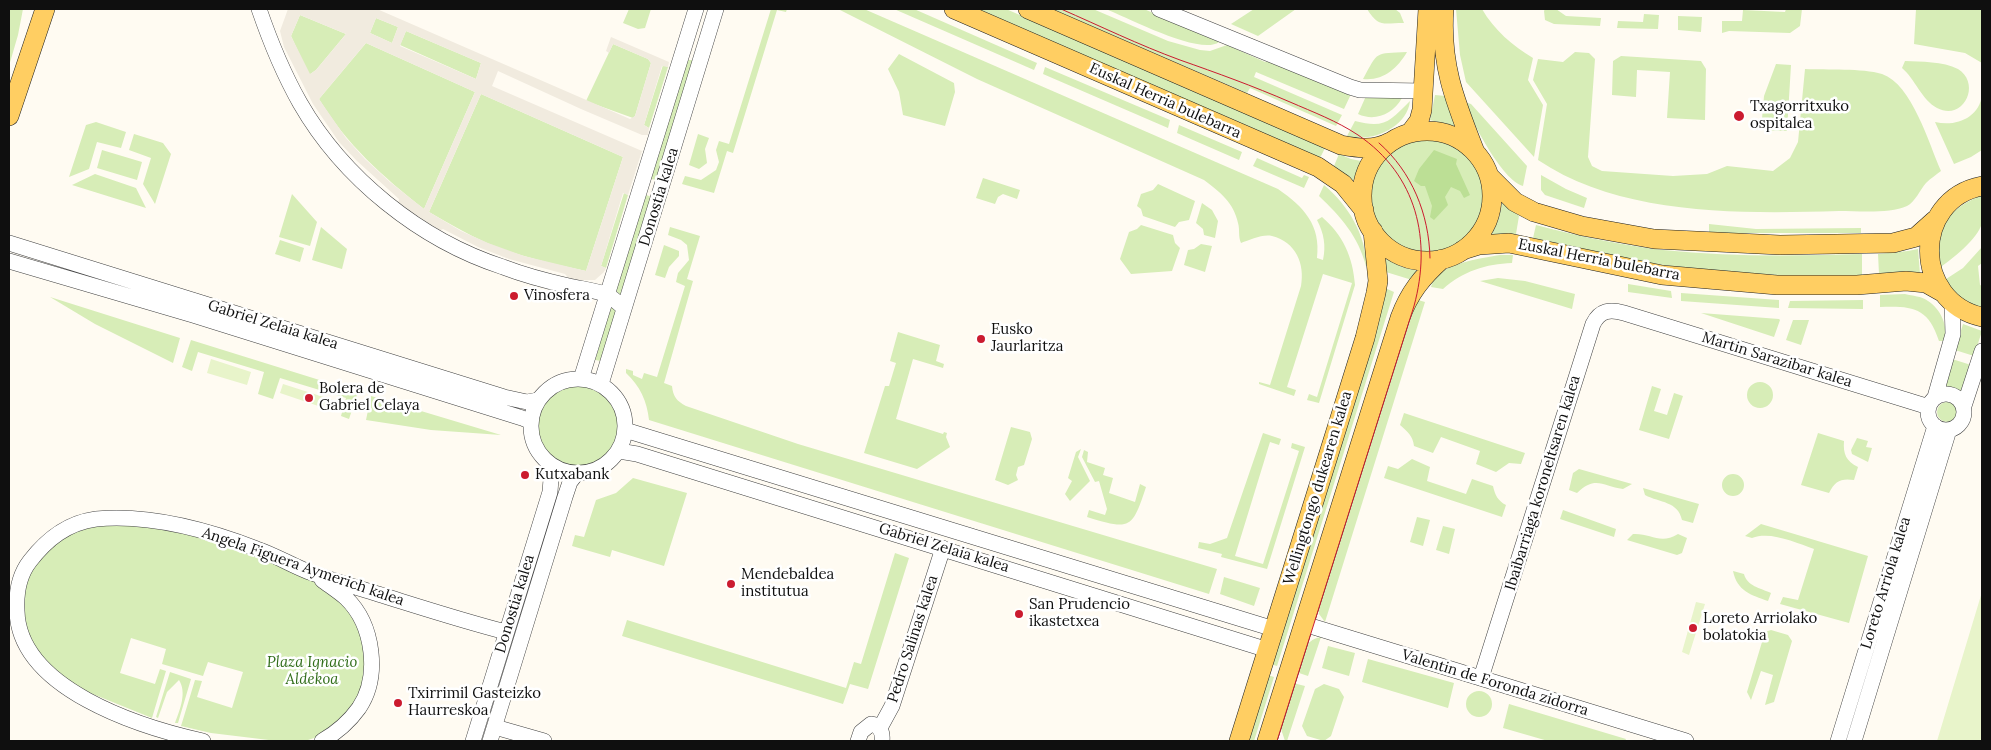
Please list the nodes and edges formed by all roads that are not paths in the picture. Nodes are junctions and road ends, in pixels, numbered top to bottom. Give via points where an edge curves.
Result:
1 (45, 9) edge
2 (259, 9) edge
3 (696, 9) edge
4 (716, 9) edge
5 (954, 9) edge
6 (1028, 9) edge
7 (1159, 9) edge
8 (1428, 9) edge
9 (1444, 9) edge
10 (1424, 91) junction
11 (9, 116) edge
12 (1410, 133) junction
13 (1391, 142) junction
14 (1476, 153) junction
15 (1489, 176) junction
16 (1982, 186) edge
17 (1364, 210) junction
18 (1935, 220) junction
19 (1373, 232) junction
20 (9, 243) edge
21 (1464, 250) junction
22 (1442, 259) junction
23 (9, 261) edge
24 (608, 295) junction
25 (1947, 297) junction
26 (624, 308) junction
27 (1624, 313) joint
28 (1982, 318) edge
29 (1982, 351) edge
30 (581, 379) junction
31 (601, 384) junction
32 (538, 400) junction
33 (1932, 402) junction
34 (1964, 406) junction
35 (531, 422) junction
36 (1942, 428) junction
37 (625, 430) junction
38 (619, 451) junction
39 (552, 466) junction
40 (577, 473) junction
41 (943, 548) junction
42 (308, 572) junction
43 (1304, 624) junction
44 (1274, 629) junction
45 (506, 632) junction
46 (1268, 650) junction
47 (1481, 678) junction
48 (493, 734) edge
49 (881, 735) edge
50 (203, 741) edge
51 (322, 741) edge
52 (473, 741) edge
53 (544, 741) edge
54 (858, 741) edge
55 (1239, 741) edge
56 (1267, 741) edge
57 (1686, 741) edge
58 (1838, 741) edge
59 (1854, 741) edge

1 - 11 main road
2 - 24 street via 276,56 306,113 347,165 381,198 425,230 481,260
3 - 24 street, Donostia kalea
4 - 26 street, Donostia kalea
5 - 17 main road, Euskal Herria bulebarra via 1318,167 1343,184
6 - 13 main road, Euskal Herria bulebarra via 1341,145 1374,148
7 - 10 street via 1360,90
8 - 10 main road
9 - 14 main road via 1446,70 1452,94
10 - 12 main road via 1419,121
12 - 13 main road
12 - 14 main road via 1446,134 1467,144
13 - 17 main road via 1379,152 1366,174
14 - 15 main road
15 - 18 main road, Euskal Herria bulebarra via 1516,202 1534,212 1582,226 1654,239 1780,245 1894,243 1916,237
15 - 21 main road via 1490,211 1480,233
16 - 18 main road, Euskal Herria bulebarra via 1962,193
17 - 19 main road
18 - 25 main road via 1930,256 1935,279
19 - 22 main road via 1386,246 1403,256 1422,260
19 - 44 main road, Wellingtongo dukearen kalea via 1378,266 1376,294
20 - 32 street, Gabriel Zelaia kalea via 504,397 527,402
21 - 22 main road
21 - 25 main road, Euskal Herria bulebarra via 1479,245 1509,243 1662,275 1777,285 1906,281 1926,283
22 - 43 main road, Wellingtongo dukearen kalea via 1420,280 1406,302
23 - 35 street, Gabriel Zelaia kalea via 193,315
24 - 26 street
24 - 30 street, Donostia kalea
25 - 28 main road, Euskal Herria bulebarra via 1963,310
25 - 33 street via 1953,334
26 - 31 street, Donostia kalea
27 - 33 street, Martin Sarazibar kalea
27 - 47 street, Ibaibarriaga koroneltsaren kalea via 1605,312 1596,317 1593,324
29 - 34 street
30 - 31 street
30 - 32 street via 556,383
31 - 37 street via 617,399
32 - 35 street
33 - 34 street via 1943,394 1952,394
33 - 36 street via 1929,417
34 - 36 street via 1962,422 1954,428
35 - 39 street via 535,447
36 - 58 street, Loreto Arriola kalea
36 - 59 street, Loreto Arriola kalea
37 - 38 street
37 - 44 street, Gabriel Zelaia kalea
38 - 40 street via 601,468
38 - 41 street, Gabriel Zelaia kalea
39 - 40 street
39 - 45 street, Donostia kalea via 550,492
40 - 48 street, Donostia kalea via 564,497
41 - 46 street, Gabriel Zelaia kalea
41 - 49 street, Pedro Salinas kalea
42 - 45 street, Angela Figuera Aymerich kalea
42 - 50 street, Angela Figuera Aymerich kalea via 222,536 184,526 132,520 96,519 72,525 53,536 27,564 20,581 17,616 26,645 39,665 63,684 123,717
42 - 51 street via 347,599 362,620 370,645 371,668 362,701 347,721
43 - 47 street, Valentin de Foronda zidorra
43 - 56 main road, Wellingtongo dukearen kalea
44 - 46 main road, Wellingtongo dukearen kalea
45 - 52 street, Donostia kalea
46 - 55 main road, Wellingtongo dukearen kalea
47 - 57 street, Valentin de Foronda zidorra
48 - 53 street
49 - 54 street, Pedro Salinas kalea via 875,724 870,724 861,732

